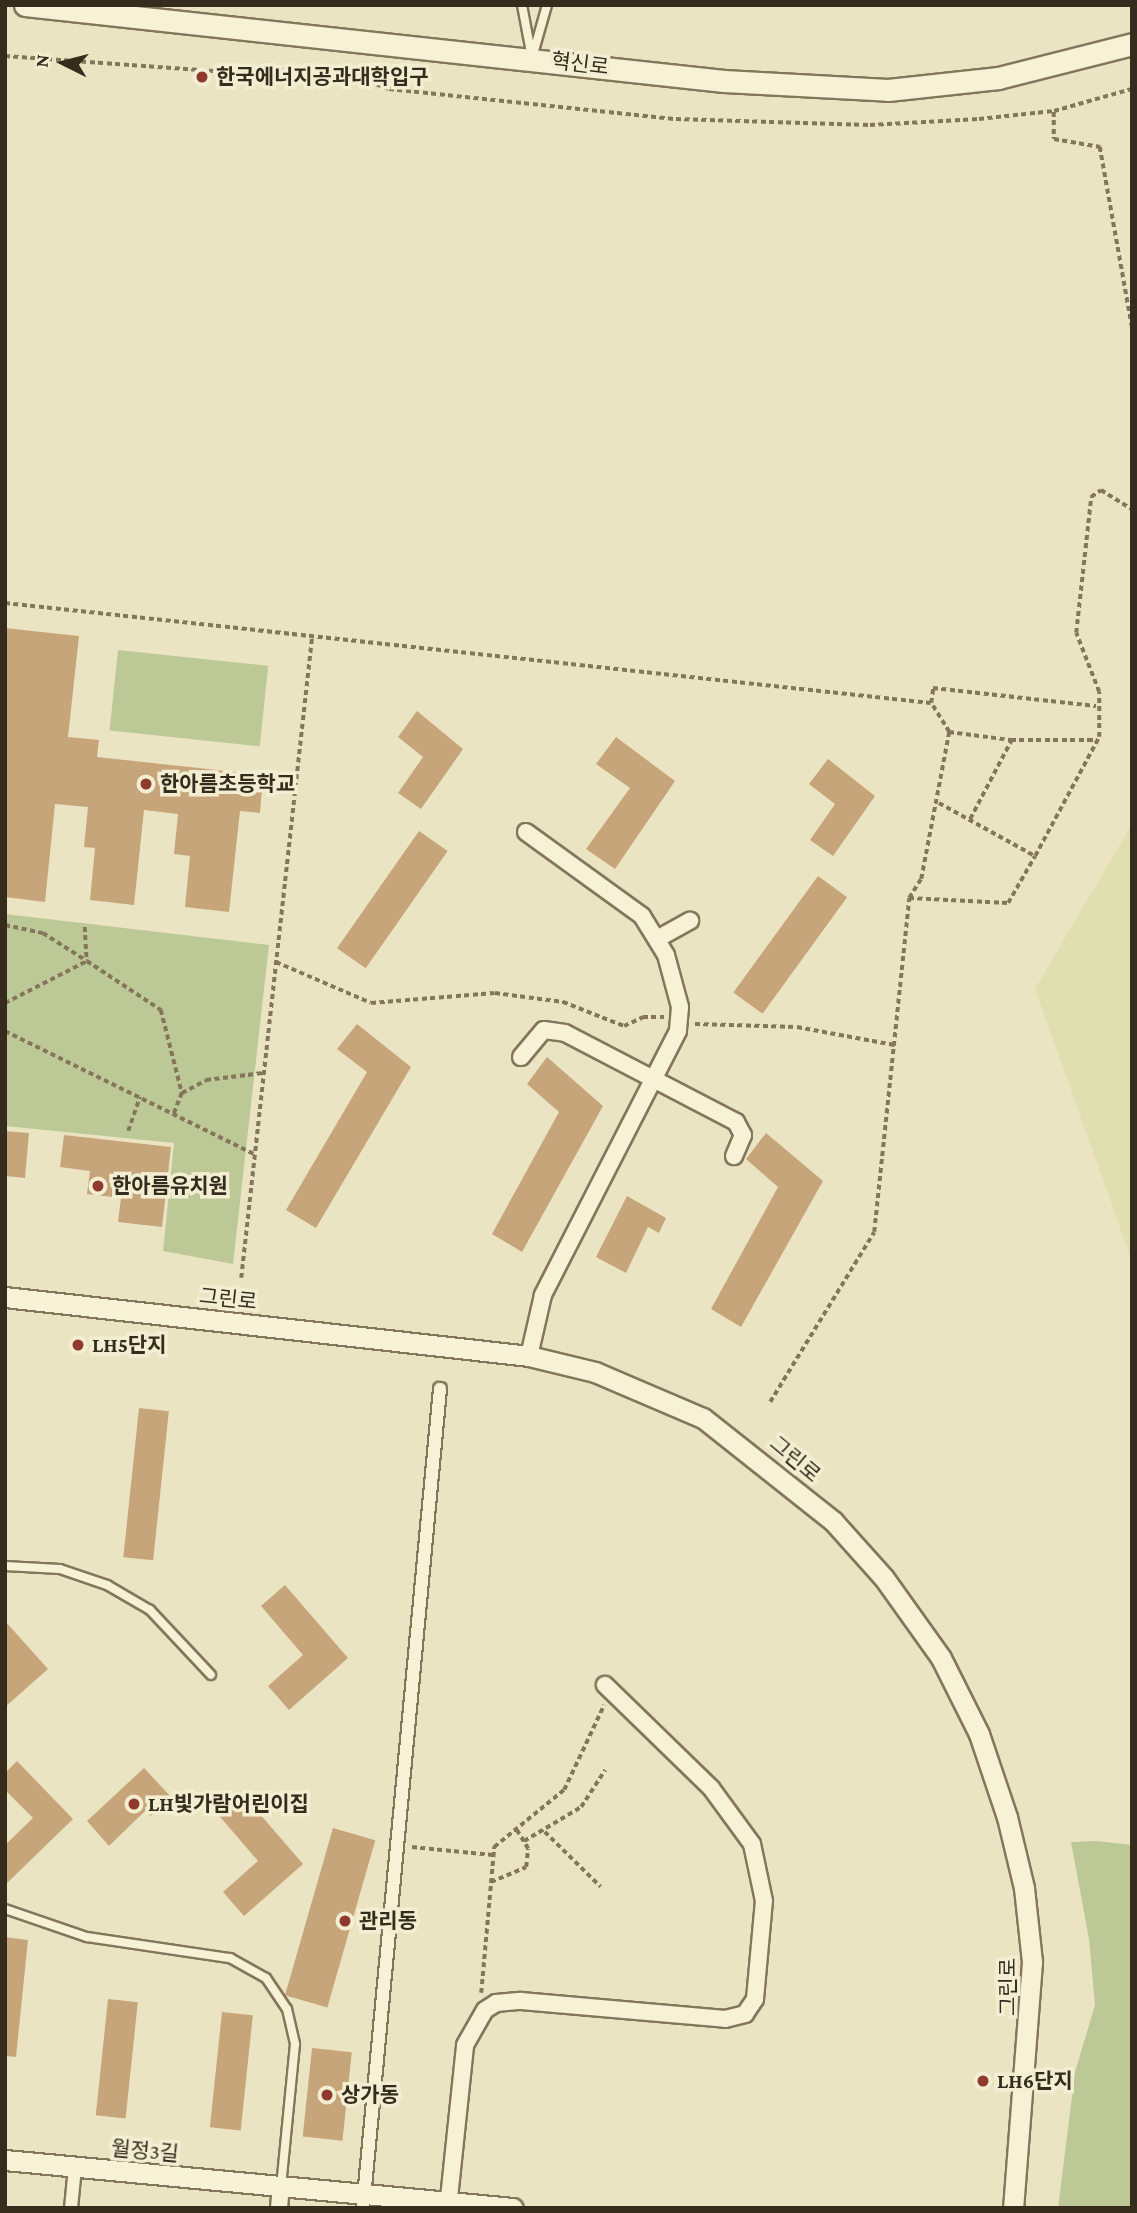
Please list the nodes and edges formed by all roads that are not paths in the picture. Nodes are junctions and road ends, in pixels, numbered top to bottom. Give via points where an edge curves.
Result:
1 (25, 5) edge
2 (522, 5) edge
3 (547, 5) edge
4 (1132, 44) edge
5 (532, 58) junction
6 (526, 832) dead end
7 (690, 921) dead end
8 (657, 939) junction
9 (521, 1057) dead end
10 (655, 1079) junction
11 (734, 1156) dead end
12 (5, 1297) edge
13 (529, 1356) junction
14 (440, 1389) dead end
15 (5, 1566) edge
16 (211, 1675) dead end
17 (609, 1688) road end
18 (5, 1909) edge
19 (5, 2160) edge
20 (75, 2167) junction
21 (281, 2187) junction
22 (364, 2201) edge
23 (448, 2205) edge
24 (71, 2208) edge
25 (279, 2208) edge
26 (513, 2208) edge
27 (1013, 2208) edge

1 - 5 main road, 혁신로
2 - 5 lane
3 - 5 lane
4 - 5 main road, 혁신로 via 998,78 888,90 724,81
6 - 8 street via 642,916
7 - 8 street
8 - 10 street via 675,977 679,1019
9 - 10 street via 544,1030 565,1033
10 - 11 street via 736,1122 743,1135
10 - 13 street via 543,1295
12 - 13 street, 그린로
13 - 27 street, 그린로 via 595,1372 667,1398 743,1445 833,1521 884,1578 941,1658 979,1734 1024,1888 1031,2024
14 - 22 street
15 - 16 lane via 60,1569 107,1584 150,1610
17 - 23 street via 711,1788 752,1844 764,1901 752,2007 725,2019 522,2001 496,2003 483,2012 465,2045
18 - 21 lane via 86,1937 230,1958 266,1978 287,2009 295,2044
19 - 20 street, 월정3길
20 - 21 street, 월정3길
20 - 24 street
21 - 22 street, 월정3길
21 - 25 street
22 - 23 street, 월정3길
23 - 26 street, 월정3길

